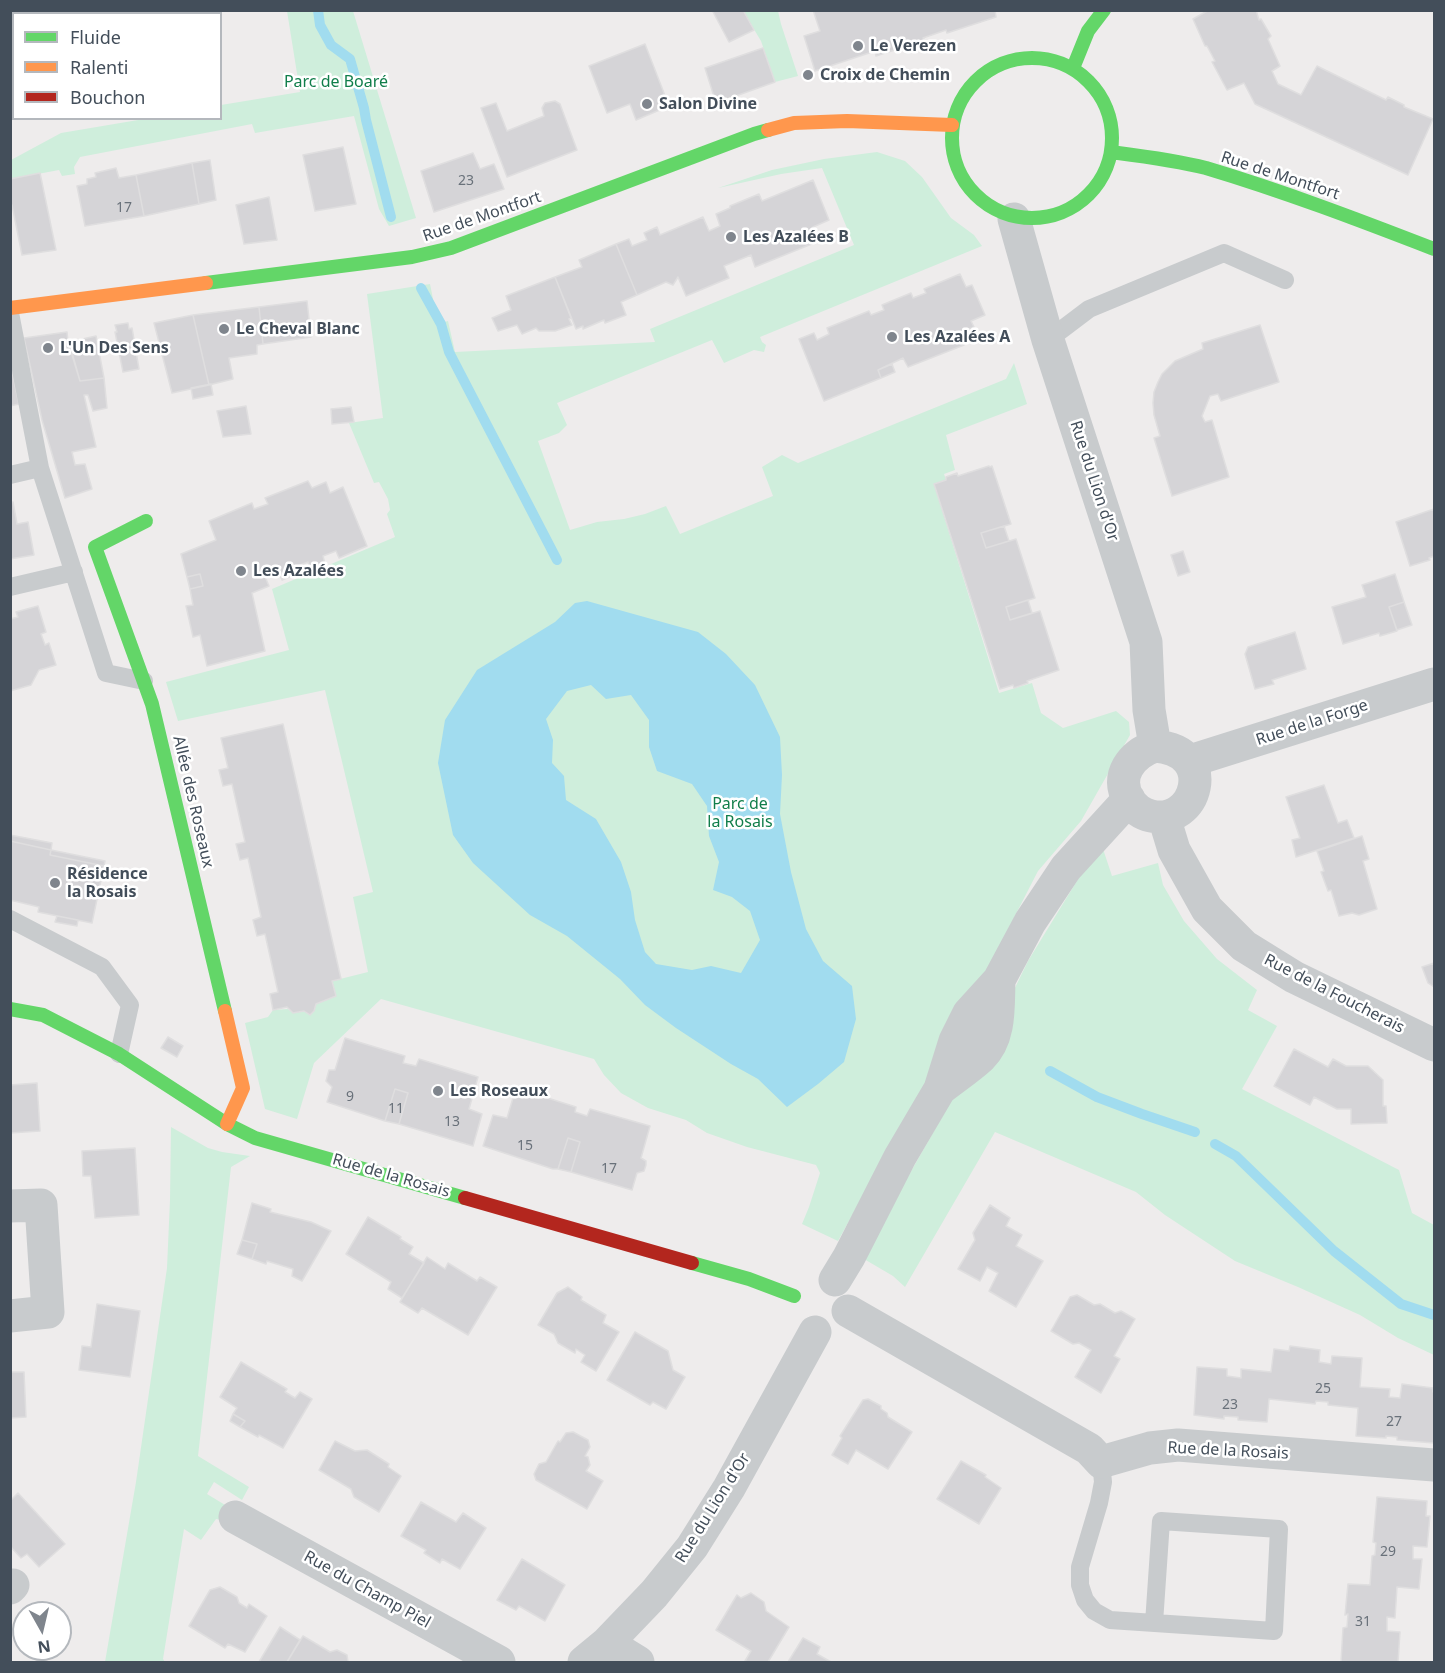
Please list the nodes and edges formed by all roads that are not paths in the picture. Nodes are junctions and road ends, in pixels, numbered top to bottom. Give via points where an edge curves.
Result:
1 (1104, 10) edge
2 (1072, 68) junction
3 (952, 125) junction
4 (1111, 152) junction
5 (1014, 219) junction
6 (1434, 249) edge
7 (1285, 280) dead end
8 (10, 308) edge
9 (10, 313) edge
10 (1048, 340) junction
11 (40, 468) junction
12 (10, 475) edge
13 (146, 522) dead end
14 (74, 572) junction
15 (10, 587) edge
16 (144, 681) junction
17 (1434, 684) edge
18 (1155, 746) junction
19 (1190, 761) junction
20 (1129, 799) junction
21 (1164, 817) junction
22 (10, 919) edge
23 (10, 1009) edge
24 (1434, 1045) edge
25 (119, 1054) junction
26 (227, 1124) junction
27 (10, 1206) edge
28 (835, 1280) junction
29 (794, 1296) junction
30 (849, 1311) junction
31 (10, 1316) edge
32 (815, 1332) junction
33 (1101, 1462) junction
34 (1434, 1465) edge
35 (235, 1517) dead end
36 (1154, 1623) junction
37 (596, 1653) edge
38 (499, 1662) edge
39 (638, 1662) edge

1 - 2 main road via 1088,30
2 - 3 main road via 1043,58 1012,59 984,73 963,96
2 - 4 main road via 1096,90 1111,119
3 - 5 main road via 953,158 968,187 993,209
3 - 8 main road, Rue de Montfort via 794,123 754,134 451,248 412,257
4 - 5 main road via 1101,180 1080,203 1052,216
4 - 6 main road, Rue de Montfort via 1204,168 1327,208
5 - 10 street, Rue du Lion d'Or
7 - 10 lane via 1224,253 1089,309
9 - 11 lane
10 - 18 street, Rue du Lion d'Or via 1146,642
11 - 12 lane
11 - 14 lane
13 - 16 main road, Allée des Roseaux via 95,547
14 - 15 lane
14 - 16 lane via 106,673
16 - 26 main road, Allée des Roseaux via 243,1088
17 - 19 street, Rue de la Forge
18 - 19 street via 1168,747
18 - 20 street via 1144,750 1128,766 1125,789
19 - 21 street via 1195,784 1192,796 1185,806
20 - 21 street via 1144,813
20 - 28 street via 1066,868 1030,922 999,980 961,1026 940,1089
21 - 24 street, Rue de la Foucherais via 1174,850 1207,909 1244,946 1294,977
22 - 25 lane via 102,967 130,1005
23 - 25 main road, Rue de la Rosais via 44,1015
25 - 26 main road, Rue de la Rosais
26 - 29 main road, Rue de la Rosais via 255,1137 749,1279
27 - 31 street via 41,1205 48,1312
28 - 29 street via 819,1276 810,1279 803,1282
28 - 30 street via 847,1293
29 - 32 street via 794,1315 806,1329
30 - 32 street via 832,1331
30 - 33 street via 1089,1449
32 - 37 street, Rue du Lion d'Or via 692,1547 654,1594
33 - 34 street, Rue de la Rosais via 1150,1448 1178,1445
33 - 36 lane via 1103,1482 1080,1567 1080,1585 1094,1611 1110,1620
35 - 38 street, Rue du Champ Piel
36 - 36 lane via 1274,1631 1279,1529 1161,1521
37 - 39 street

